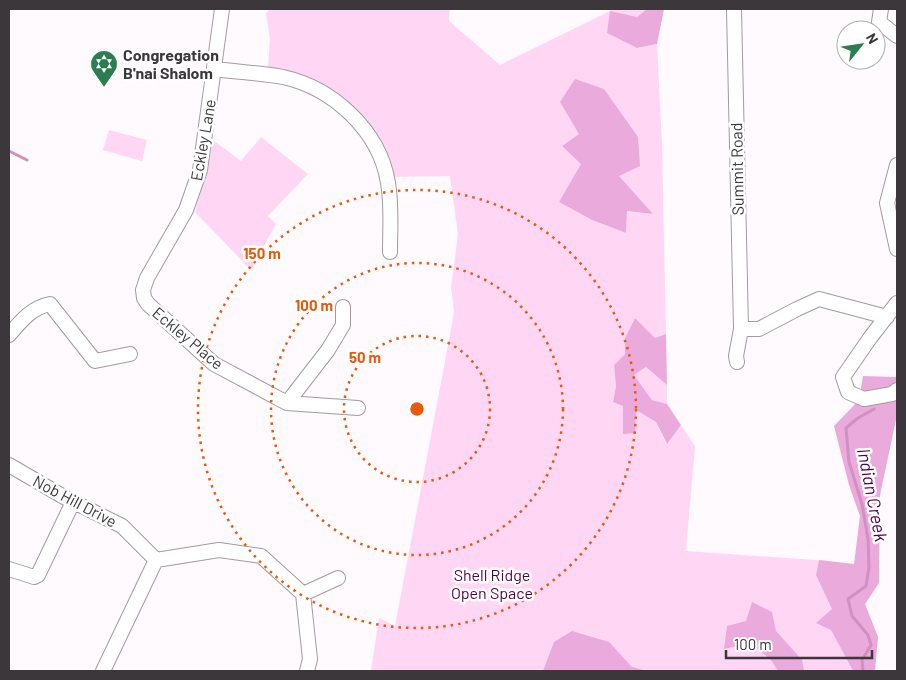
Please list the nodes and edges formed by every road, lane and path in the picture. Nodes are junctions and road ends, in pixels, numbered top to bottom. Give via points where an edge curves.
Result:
1 (222, 9) edge
2 (734, 9) edge
3 (881, 9) edge
4 (897, 36) edge
5 (215, 69) junction
6 (897, 165) edge
7 (186, 210) joint
8 (897, 250) edge
9 (390, 252) dead end
10 (897, 303) edge
11 (343, 307) dead end
12 (887, 317) junction
13 (741, 329) junction
14 (9, 335) edge
15 (130, 354) dead end
16 (737, 362) dead end
17 (897, 390) edge
18 (287, 403) junction
19 (358, 408) dead end
20 (9, 464) edge
21 (73, 502) junction
22 (156, 560) junction
23 (9, 569) edge
24 (338, 578) dead end
25 (303, 594) junction
26 (103, 671) edge
27 (307, 671) edge

1 - 5 street, Eckley Lane
2 - 13 street, Summit Road
3 - 4 street via 879,22
5 - 7 street, Eckley Lane via 200,170
5 - 9 street via 284,77 322,92 353,115 379,152 388,182
6 - 8 street via 887,203
7 - 18 street, Eckley Place via 147,278 144,298 158,315 214,364
10 - 12 street
11 - 18 street via 343,325
12 - 13 street via 820,299 759,329
12 - 17 street via 843,377 848,392 864,399 892,394
13 - 16 street, Summit Road
14 - 15 street via 26,316 40,306 50,304 94,360
18 - 19 street, Eckley Place
20 - 21 street, Nob Hill Drive
21 - 22 street, Nob Hill Drive via 122,526
21 - 23 street via 38,575 34,577
22 - 25 street via 219,550 261,556
22 - 26 street
24 - 25 street
25 - 27 street via 310,659

